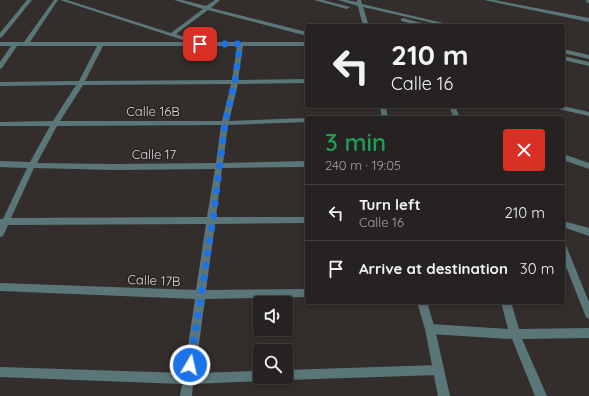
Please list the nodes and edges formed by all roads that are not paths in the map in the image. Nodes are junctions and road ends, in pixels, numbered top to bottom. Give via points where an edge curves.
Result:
1 (30, 0) edge
2 (56, 0) edge
3 (62, 0) edge
4 (176, 0) edge
5 (218, 0) edge
6 (316, 0) edge
7 (340, 0) edge
8 (486, 0) edge
9 (523, 0) edge
10 (361, 5) edge
11 (208, 8) junction
12 (529, 8) junction
13 (589, 20) edge
14 (366, 24) edge
15 (422, 24) edge
16 (444, 24) edge
17 (305, 33) edge
18 (172, 34) junction
19 (0, 36) edge
20 (0, 44) edge
21 (15, 44) junction
22 (26, 44) junction
23 (101, 44) junction
24 (200, 44) junction
25 (240, 44) junction
26 (305, 44) edge
27 (565, 51) edge
28 (589, 57) edge
29 (565, 58) edge
30 (589, 64) edge
31 (0, 67) edge
32 (235, 81) junction
33 (305, 81) edge
34 (81, 83) junction
35 (0, 84) edge
36 (564, 108) edge
37 (589, 114) edge
38 (305, 120) edge
39 (225, 123) junction
40 (0, 124) edge
41 (55, 124) junction
42 (565, 158) edge
43 (0, 164) edge
44 (305, 164) edge
45 (32, 165) junction
46 (220, 166) junction
47 (589, 166) edge
48 (213, 220) junction
49 (305, 220) edge
50 (2, 222) edge
51 (565, 225) edge
52 (589, 232) edge
53 (0, 233) edge
54 (565, 253) edge
55 (0, 287) edge
56 (305, 293) edge
57 (200, 295) junction
58 (423, 304) edge
59 (507, 304) edge
60 (589, 314) edge
61 (430, 329) junction
62 (589, 333) edge
63 (515, 334) junction
64 (438, 370) junction
65 (0, 372) edge
66 (293, 375) edge
67 (253, 376) edge
68 (188, 379) junction
69 (186, 396) edge
70 (444, 396) edge
71 (541, 396) edge

1 - 19 street
2 - 22 street
3 - 18 street
4 - 11 street
5 - 11 street
6 - 10 street
7 - 10 street
8 - 12 street
9 - 12 street
10 - 14 street
10 - 15 street
10 - 16 street
11 - 17 street
11 - 18 street
12 - 13 street
18 - 24 street
20 - 21 street
21 - 22 street
21 - 31 street
22 - 23 street
23 - 24 street
23 - 34 street
24 - 25 street
25 - 26 street
25 - 32 street
27 - 28 street
29 - 30 street
32 - 33 street
32 - 34 street
32 - 39 street
34 - 35 street
34 - 41 street
36 - 37 street
38 - 39 street, Calle 16B
39 - 41 street, Calle 16B
39 - 46 street
40 - 41 street, Calle 16B
41 - 45 street
42 - 47 street
43 - 45 street, Calle 17
44 - 46 street, Calle 17
45 - 46 street, Calle 17
45 - 50 street
46 - 48 street
48 - 49 street
48 - 50 street
48 - 57 street
50 - 53 street
51 - 52 street
54 - 60 street
55 - 57 street, Calle 17B
56 - 57 street, Calle 17B
57 - 68 street
58 - 61 street
59 - 63 street
61 - 63 street
61 - 64 street
62 - 63 street
63 - 71 street
64 - 66 street
64 - 70 street
65 - 68 street
67 - 68 street
68 - 69 street

